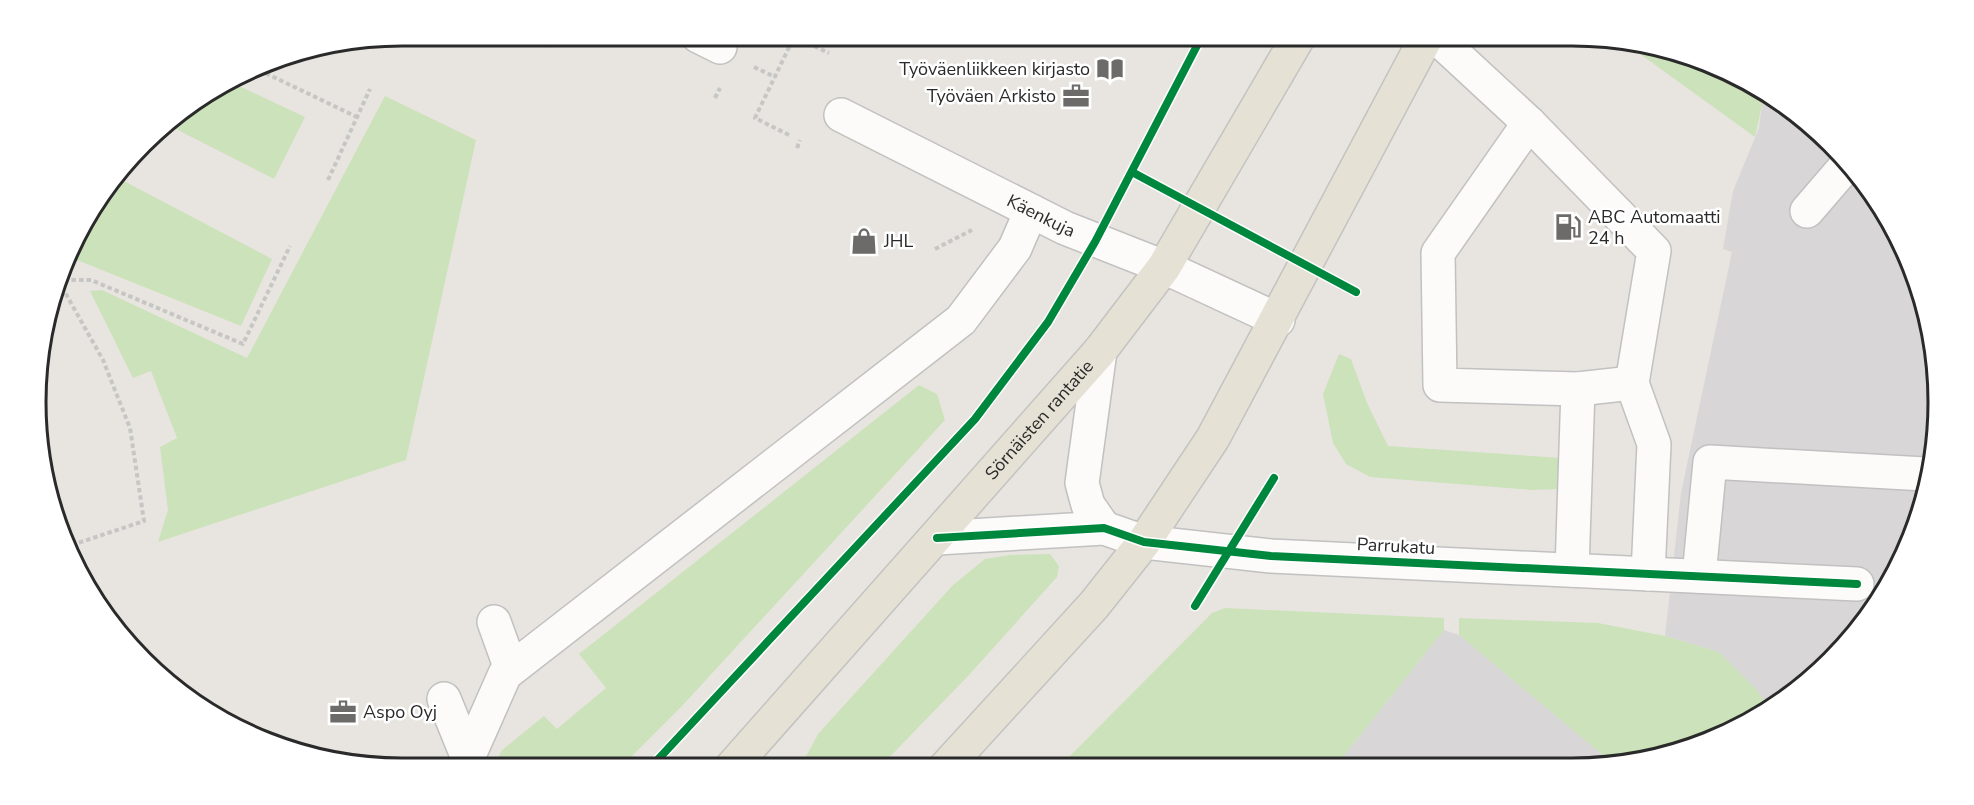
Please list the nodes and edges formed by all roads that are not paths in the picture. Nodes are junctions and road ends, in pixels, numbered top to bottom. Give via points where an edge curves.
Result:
1 (1293, 46) edge
2 (1422, 46) edge
3 (1446, 46) edge
4 (840, 115) dead end
5 (1529, 123) junction
6 (1841, 171) edge
7 (1031, 211) junction
8 (1807, 211) dead end
9 (1164, 267) junction
10 (1278, 320) junction
11 (1100, 351) junction
12 (1632, 383) junction
13 (1578, 389) junction
14 (1921, 474) edge
15 (1104, 528) junction
16 (938, 538) junction
17 (1144, 542) junction
18 (1572, 570) junction
19 (1648, 574) junction
20 (1699, 576) junction
21 (1857, 584) dead end
22 (494, 622) dead end
23 (511, 669) junction
24 (444, 699) dead end
25 (463, 758) edge
26 (467, 758) edge
27 (740, 758) edge
28 (954, 758) edge

1 - 9 main road, Sörnäisten rantatie
2 - 10 main road
3 - 5 street
4 - 7 street, Käenkuja
5 - 12 street via 1654,250
5 - 13 street via 1438,253 1440,385
6 - 8 street
7 - 9 street, Käenkuja via 1095,242
7 - 23 street via 1016,248 961,320
9 - 10 street, Käenkuja
9 - 11 main road, Sörnäisten rantatie
10 - 17 main road via 1213,438
11 - 15 street via 1082,483 1088,505
11 - 16 main road, Sörnäisten rantatie
12 - 13 street
12 - 19 street via 1654,444
13 - 18 street
14 - 20 street via 1710,462
15 - 16 street, Parrukatu
15 - 17 street, Parrukatu
16 - 27 main road, Sörnäisten rantatie
17 - 18 street, Parrukatu via 1271,556
17 - 28 main road via 1094,605
18 - 19 street, Parrukatu
19 - 20 street, Parrukatu
20 - 21 street, Parrukatu
22 - 23 street
23 - 26 street via 505,674
24 - 25 street

